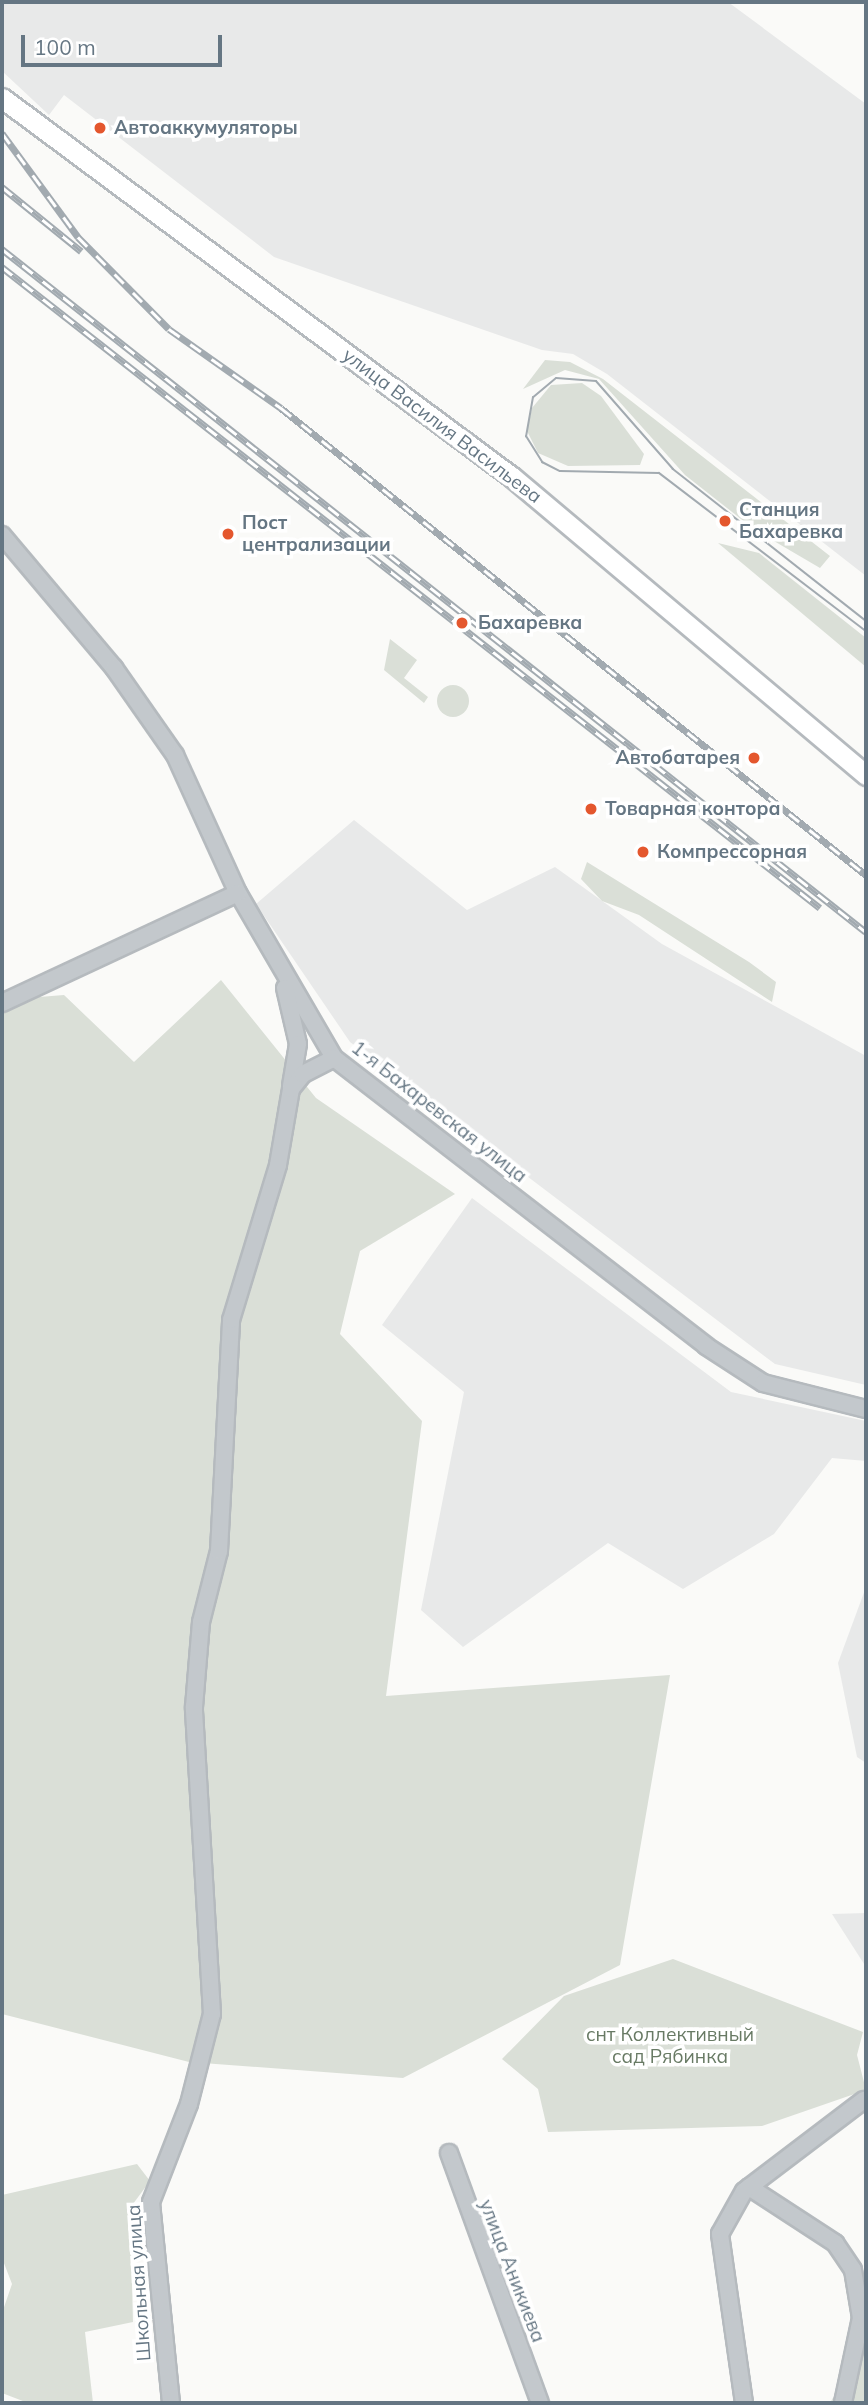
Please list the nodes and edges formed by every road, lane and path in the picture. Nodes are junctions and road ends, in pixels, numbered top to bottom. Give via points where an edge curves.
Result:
1 (2, 98) edge
2 (2, 535) edge
3 (866, 775) edge
4 (238, 893) junction
5 (282, 974) junction
6 (3, 1000) edge
7 (334, 1058) junction
8 (291, 1089) junction
9 (866, 1409) edge
10 (864, 2100) dead end
11 (449, 2153) dead end
12 (749, 2187) junction
13 (171, 2403) edge
14 (540, 2403) edge
15 (744, 2403) edge
16 (843, 2403) edge

1 - 3 main road, улица Василия Васильева via 512,477
2 - 4 street, 1-я Бахаревская улица via 114,668 175,755
4 - 5 street, 1-я Бахаревская улица
4 - 6 street
5 - 7 street, 1-я Бахаревская улица
5 - 8 street, Школьная улица via 298,1044
7 - 8 street via 303,1074
7 - 9 street, 1-я Бахаревская улица via 717,1354 763,1383
8 - 13 street, Школьная улица via 278,1165 231,1320 219,1550 201,1622 194,1707 212,2014 169,2163 151,2202
10 - 12 street
11 - 14 street, улица Аникиева
12 - 15 street via 720,2234
12 - 16 street via 835,2243 853,2270 861,2318

